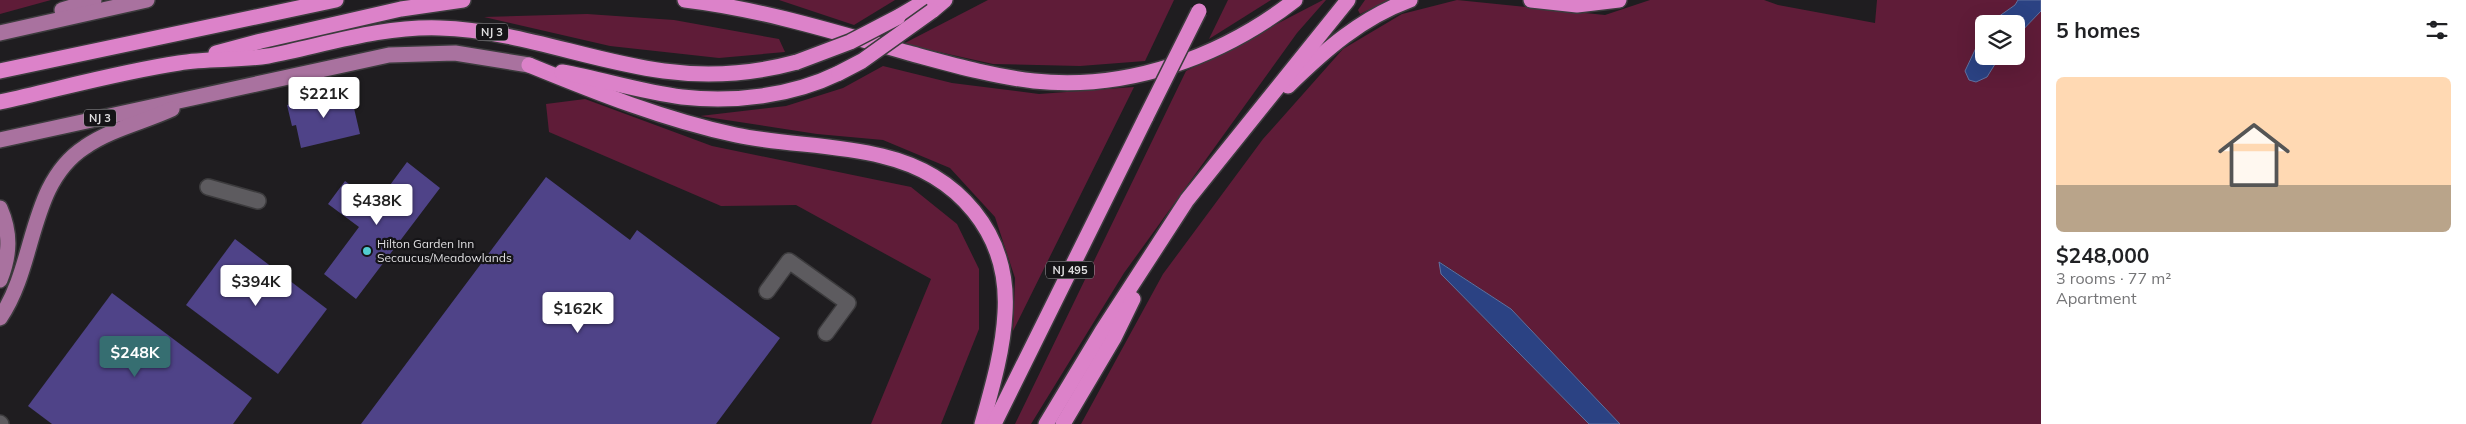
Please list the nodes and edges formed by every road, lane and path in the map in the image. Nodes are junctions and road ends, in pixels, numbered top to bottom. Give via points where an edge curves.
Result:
1 (94, 0) edge
2 (147, 0) edge
3 (336, 0) edge
4 (463, 0) edge
5 (685, 0) edge
6 (945, 0) edge
7 (1295, 0) edge
8 (1348, 0) edge
9 (1410, 0) edge
10 (1531, 0) edge
11 (1619, 0) edge
12 (929, 5) edge
13 (1201, 6) edge
14 (0, 31) edge
15 (186, 62) junction
16 (529, 65) junction
17 (0, 71) edge
18 (201, 96) junction
19 (0, 102) edge
20 (1247, 124) junction
21 (0, 140) edge
22 (208, 187) dead end
23 (258, 201) dead end
24 (0, 208) edge
25 (1160, 244) junction
26 (0, 280) edge
27 (767, 291) dead end
28 (0, 318) edge
29 (826, 333) dead end
30 (982, 424) edge
31 (994, 424) edge
32 (1046, 424) edge
33 (1063, 424) edge

1 - 14 main road
2 - 14 main road
3 - 17 highway
4 - 15 highway via 401,9 261,40
5 - 7 highway via 778,17 978,71 1058,82 1122,78 1189,60 1250,30
6 - 12 highway, NJ 3
8 - 20 highway
9 - 20 highway via 1360,24 1322,54
10 - 11 highway via 1577,5
12 - 15 highway, NJ 3, bridge via 850,42 797,62 742,73 675,72 635,66 492,32 430,28 382,32 265,56
12 - 16 highway, NJ 3, bridge via 862,61 811,84 759,96 704,98 660,94
13 - 31 highway, NJ 495, bridge
15 - 19 highway, NJ 3
16 - 18 main road, NJ 3 via 455,53 389,55
16 - 30 highway via 579,86 700,126 757,139 882,156 916,167 944,182 967,202 985,226 995,248 1004,284 1006,311 1002,344
18 - 21 main road, NJ 3
18 - 28 main road via 96,140 63,166 42,201 24,269
20 - 25 highway via 1199,184
22 - 23 lane
24 - 26 main road via 9,242
25 - 32 highway
25 - 33 highway via 1114,338
27 - 29 lane via 789,261 848,303

